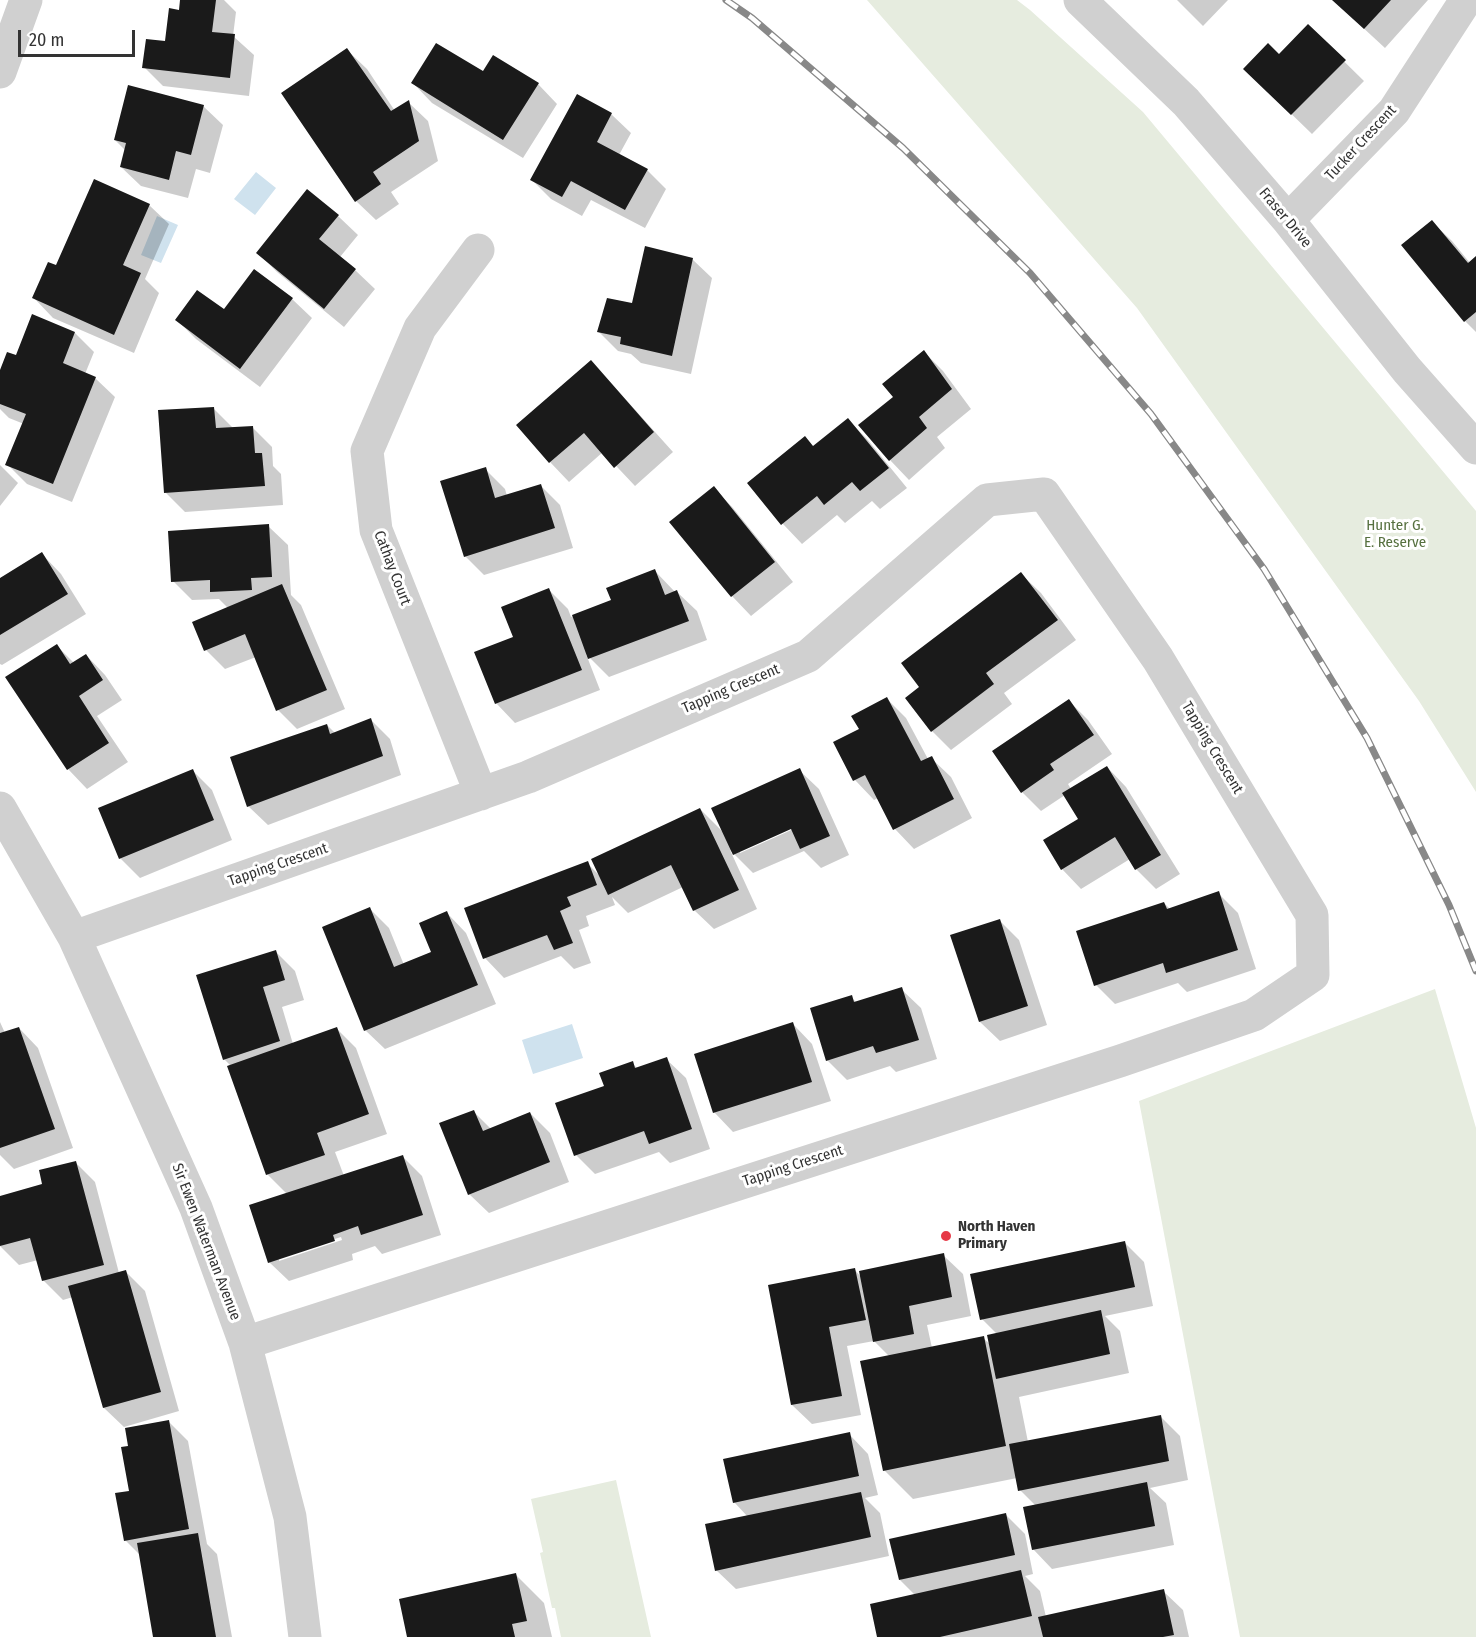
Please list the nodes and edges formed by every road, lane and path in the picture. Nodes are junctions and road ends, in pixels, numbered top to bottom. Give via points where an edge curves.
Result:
1 (26, 0) edge
2 (1080, 0) edge
3 (1466, 0) edge
4 (0, 72) edge
5 (1288, 220) junction
6 (478, 250) dead end
7 (1476, 448) edge
8 (481, 794) junction
9 (0, 808) edge
10 (74, 937) junction
11 (245, 1344) junction
12 (305, 1637) edge

1 - 4 street
2 - 5 street, Fraser Drive via 1186,102
3 - 5 street, Tucker Crescent via 1394,111
5 - 7 street, Fraser Drive via 1407,370
6 - 8 street, Cathay Court via 420,328 367,451 376,530
8 - 10 street, Tapping Crescent
8 - 11 street, Tapping Crescent via 808,656 987,500 1044,494 1158,659 1312,915 1313,975 1254,1015
9 - 10 street, Sir Ewen Waterman Avenue
10 - 11 street, Sir Ewen Waterman Avenue via 196,1208
11 - 12 street, Sir Ewen Waterman Avenue via 290,1516

